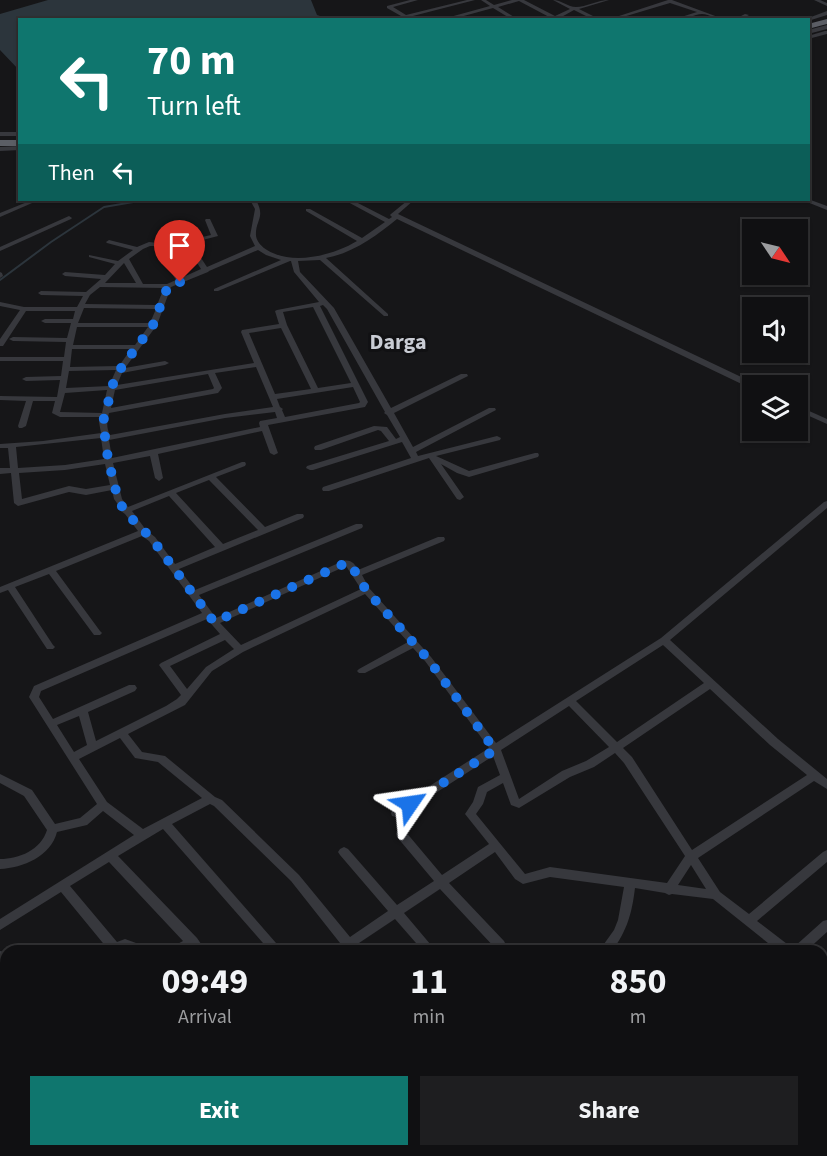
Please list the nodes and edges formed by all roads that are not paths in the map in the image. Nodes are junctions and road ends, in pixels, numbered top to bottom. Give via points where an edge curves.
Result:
1 (416, 0) edge
2 (473, 0) edge
3 (483, 0) edge
4 (519, 0) edge
5 (555, 0) edge
6 (606, 0) edge
7 (671, 0) edge
8 (816, 0) edge
9 (827, 5) edge
10 (494, 6) junction
11 (573, 9) junction
12 (702, 12) junction
13 (747, 15) dead end
14 (827, 15) edge
15 (621, 16) dead end
16 (408, 18) edge
17 (449, 18) edge
18 (512, 18) edge
19 (551, 18) edge
20 (555, 18) edge
21 (594, 18) edge
22 (686, 18) edge
23 (718, 18) edge
24 (740, 18) edge
25 (810, 20) edge
26 (827, 21) edge
27 (810, 26) edge
28 (827, 27) edge
29 (810, 31) edge
30 (827, 32) edge
31 (810, 37) edge
32 (0, 134) edge
33 (18, 138) edge
34 (18, 139) edge
35 (0, 141) edge
36 (0, 148) edge
37 (18, 148) edge
38 (34, 201) edge
39 (254, 201) edge
40 (350, 201) edge
41 (410, 201) edge
42 (808, 201) edge
43 (827, 208) edge
44 (308, 210) dead end
45 (0, 215) edge
46 (396, 216) junction
47 (69, 218) dead end
48 (208, 220) dead end
49 (389, 222) junction
50 (362, 241) junction
51 (109, 242) dead end
52 (259, 247) junction
53 (0, 249) edge
54 (138, 249) junction
55 (91, 256) dead end
56 (321, 257) junction
57 (291, 259) junction
58 (123, 262) junction
59 (206, 271) junction
60 (65, 274) dead end
61 (107, 277) junction
62 (180, 282) junction
63 (140, 284) junction
64 (99, 285) junction
65 (168, 286) junction
66 (216, 290) dead end
67 (41, 293) dead end
68 (87, 294) junction
69 (0, 304) edge
70 (320, 304) junction
71 (161, 307) junction
72 (82, 308) junction
73 (24, 309) junction
74 (386, 315) dead end
75 (45, 321) dead end
76 (76, 323) junction
77 (153, 325) junction
78 (283, 325) junction
79 (13, 339) dead end
80 (69, 344) junction
81 (0, 345) edge
82 (138, 347) junction
83 (0, 358) edge
84 (66, 359) junction
85 (165, 363) dead end
86 (259, 364) junction
87 (120, 369) junction
88 (211, 372) junction
89 (64, 374) junction
90 (464, 376) dead end
91 (26, 379) dead end
92 (742, 381) edge
93 (356, 384) junction
94 (111, 388) junction
95 (315, 390) junction
96 (60, 395) junction
97 (273, 397) junction
98 (0, 398) edge
99 (30, 399) junction
100 (279, 409) junction
101 (492, 410) dead end
102 (105, 413) junction
103 (388, 413) junction
104 (808, 413) edge
105 (282, 420) junction
106 (827, 422) edge
107 (22, 426) dead end
108 (265, 428) junction
109 (106, 436) junction
110 (497, 438) dead end
111 (399, 441) junction
112 (12, 445) junction
113 (0, 446) edge
114 (318, 448) dead end
115 (153, 451) junction
116 (274, 453) dead end
117 (413, 455) junction
118 (535, 455) dead end
119 (432, 457) junction
120 (108, 459) junction
121 (242, 464) dead end
122 (310, 468) dead end
123 (0, 471) edge
124 (15, 471) junction
125 (211, 477) junction
126 (159, 478) dead end
127 (115, 487) junction
128 (326, 489) dead end
129 (171, 493) junction
130 (460, 497) dead end
131 (827, 504) edge
132 (125, 512) junction
133 (300, 516) dead end
134 (359, 526) dead end
135 (264, 531) junction
136 (143, 532) junction
137 (441, 539) dead end
138 (221, 548) junction
139 (173, 568) junction
140 (50, 569) junction
141 (357, 574) junction
142 (5, 588) edge
143 (366, 590) junction
144 (194, 594) junction
145 (212, 618) junction
146 (96, 633) dead end
147 (226, 635) junction
148 (664, 640) junction
149 (414, 643) junction
150 (50, 647) dead end
151 (240, 650) junction
152 (362, 671) dead end
153 (710, 684) junction
154 (132, 688) dead end
155 (187, 696) junction
156 (570, 701) junction
157 (83, 710) junction
158 (51, 724) junction
159 (122, 733) junction
160 (93, 748) junction
161 (616, 748) junction
162 (495, 750) junction
163 (73, 758) junction
164 (815, 775) junction
165 (505, 777) junction
166 (0, 778) edge
167 (827, 785) edge
168 (211, 800) junction
169 (103, 805) junction
170 (396, 813) dead end
171 (164, 822) junction
172 (53, 829) junction
173 (401, 834) dead end
174 (142, 835) junction
175 (497, 846) junction
176 (344, 852) dead end
177 (110, 855) junction
178 (827, 855) edge
179 (690, 857) junction
180 (0, 864) edge
181 (441, 882) junction
182 (630, 884) junction
183 (63, 886) junction
184 (669, 890) junction
185 (716, 895) junction
186 (395, 912) junction
187 (749, 921) junction
188 (0, 925) edge
189 (827, 925) edge
190 (111, 945) edge
191 (196, 945) edge
192 (272, 945) edge
193 (344, 945) edge
194 (352, 945) edge
195 (425, 945) edge
196 (500, 945) dead end
197 (610, 945) edge
198 (779, 945) edge
199 (805, 945) edge

1 - 16 street via 389,7
2 - 16 street
3 - 10 street
4 - 10 street
4 - 19 street
5 - 11 street
6 - 11 street
7 - 12 street
7 - 15 street
8 - 9 street
10 - 17 street
10 - 18 street
11 - 20 street
11 - 21 street
12 - 22 street
12 - 23 street
13 - 24 street
14 - 25 highway
26 - 27 highway
28 - 29 street
30 - 31 street
32 - 33 street
34 - 35 highway
36 - 37 street
38 - 45 street
39 - 52 street via 258,209 253,236
40 - 49 street
41 - 46 street via 393,214
42 - 43 street
44 - 50 street
46 - 49 street
46 - 92 street
47 - 53 street
48 - 59 street via 215,236 185,239
49 - 50 street
50 - 56 street
51 - 54 street
52 - 57 street via 274,256
52 - 59 street
54 - 58 street
54 - 62 street via 156,244
55 - 58 street
56 - 57 street
56 - 74 street
57 - 66 street
57 - 70 street
58 - 61 street
58 - 63 street
59 - 62 street
60 - 61 street
61 - 64 street
62 - 65 street
63 - 64 street
63 - 65 street
64 - 68 street
65 - 71 street
67 - 68 street
68 - 72 street
69 - 73 street
70 - 78 street via 279,311
70 - 93 street
70 - 103 street via 330,308
71 - 72 street
71 - 77 street
72 - 73 street
72 - 76 street
73 - 81 street
75 - 76 street
76 - 77 street
76 - 80 street
77 - 82 street
78 - 86 street via 245,332
78 - 95 street
79 - 80 street
80 - 82 street
80 - 84 street
82 - 87 street
83 - 84 street
84 - 89 street
85 - 87 street
86 - 88 street
86 - 97 street
87 - 89 street
87 - 94 street
88 - 94 street
88 - 102 street via 218,388 215,391
89 - 91 street
89 - 96 street
90 - 103 street
93 - 95 street
93 - 105 street via 362,405
94 - 96 street
94 - 102 street
95 - 97 street
96 - 99 street
96 - 102 street via 57,414
97 - 100 street
98 - 99 street
99 - 107 street
100 - 105 street
100 - 109 street
101 - 117 street
102 - 109 street
103 - 111 street
104 - 106 street
105 - 108 street via 263,423
108 - 115 street
108 - 116 street
109 - 112 street
109 - 120 street
110 - 119 street
111 - 114 street via 377,428
111 - 117 street
111 - 122 street
112 - 113 street
112 - 124 street
115 - 120 street
115 - 126 street
117 - 119 street
117 - 128 street
118 - 119 street via 469,474
119 - 130 street
120 - 124 street
120 - 127 street
121 - 125 street
123 - 124 street
124 - 127 street via 18,502 69,489 86,492
125 - 129 street
125 - 135 street
127 - 132 street
129 - 132 street
129 - 138 street
131 - 148 street
132 - 136 street
133 - 135 street
134 - 144 street
135 - 138 street
136 - 139 street
136 - 140 street
137 - 141 street
138 - 139 street
139 - 144 street
140 - 142 street
140 - 146 street
141 - 143 street
141 - 145 street via 346,563
142 - 150 street
143 - 149 street
143 - 151 street
144 - 145 street
145 - 147 street
145 - 158 street via 37,689 34,697
147 - 151 street
147 - 155 street via 164,665
148 - 153 street
148 - 156 street
149 - 152 street
149 - 162 street
151 - 155 street via 209,669
153 - 161 street
153 - 164 street
154 - 157 street
155 - 159 street
156 - 161 street
156 - 162 street
157 - 158 street
157 - 160 street
158 - 163 street
159 - 160 street
159 - 168 street via 139,755 161,759
160 - 163 street
161 - 165 street via 566,774 522,804 515,802
161 - 179 street via 628,760
162 - 165 street
162 - 170 street
163 - 169 street
164 - 167 street
164 - 179 street
165 - 175 street via 482,790 470,814
166 - 172 street via 28,794
168 - 171 street
168 - 193 street via 295,878
169 - 172 street via 83,822
169 - 174 street
171 - 174 street
171 - 192 street
172 - 180 street via 49,841 38,852
173 - 181 street
174 - 177 street
175 - 181 street
175 - 182 street via 523,879 550,872
176 - 186 street
177 - 183 street
177 - 191 street
178 - 187 street
179 - 184 street
179 - 185 street
181 - 186 street
181 - 196 street
182 - 184 street
182 - 197 street via 626,920
183 - 188 street
183 - 190 street
184 - 185 street
185 - 187 street
186 - 194 street
186 - 195 street
187 - 198 street
189 - 199 street

